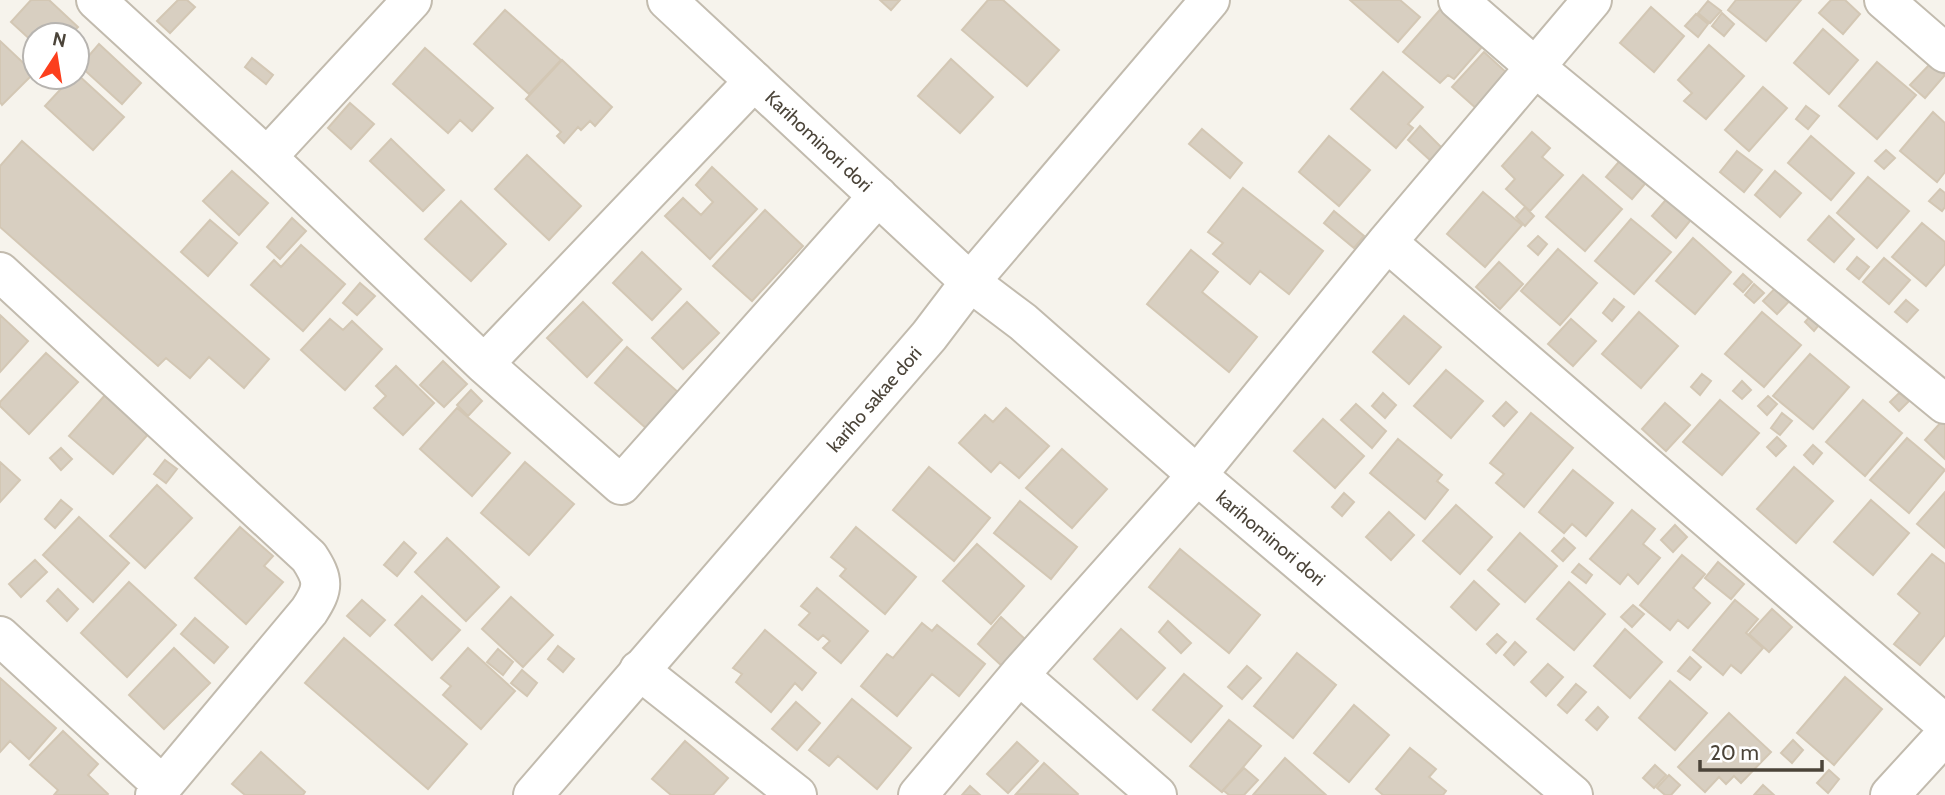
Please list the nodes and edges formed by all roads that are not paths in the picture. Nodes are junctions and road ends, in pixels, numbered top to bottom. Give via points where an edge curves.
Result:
1 (96, 0) edge
2 (412, 0) edge
3 (667, 0) edge
4 (1210, 0) edge
5 (1458, 0) edge
6 (1592, 0) edge
7 (1884, 0) edge
8 (1945, 53) edge
9 (1535, 67) junction
10 (754, 80) junction
11 (267, 157) junction
12 (878, 196) junction
13 (1387, 242) junction
14 (0, 272) edge
15 (970, 282) junction
16 (485, 364) junction
17 (1945, 404) edge
18 (1197, 475) junction
19 (0, 636) edge
20 (639, 670) junction
21 (1019, 676) junction
22 (1945, 724) edge
23 (1945, 735) edge
24 (159, 791) edge
25 (533, 795) edge
26 (797, 795) edge
27 (918, 795) edge
28 (1157, 795) edge
29 (1573, 795) edge
30 (1890, 795) edge

1 - 11 street
2 - 11 street
3 - 10 street, Karihominori dori
4 - 15 street, kariho sakae dori
5 - 9 street
6 - 9 street
7 - 8 street
9 - 13 street
9 - 17 street
10 - 12 street, Karihominori dori
10 - 16 street
11 - 16 street
12 - 15 street, Karihominori dori
12 - 16 street via 621,485
13 - 18 street
13 - 22 street
14 - 24 street via 309,557 320,575 320,594 309,611
15 - 18 street, karihominori dori via 1023,322
15 - 20 street, kariho sakae dori
18 - 21 street
18 - 29 street, karihominori dori
19 - 24 street
20 - 25 street, kariho sakae dori
20 - 26 street
21 - 27 street
21 - 28 street
23 - 30 street

